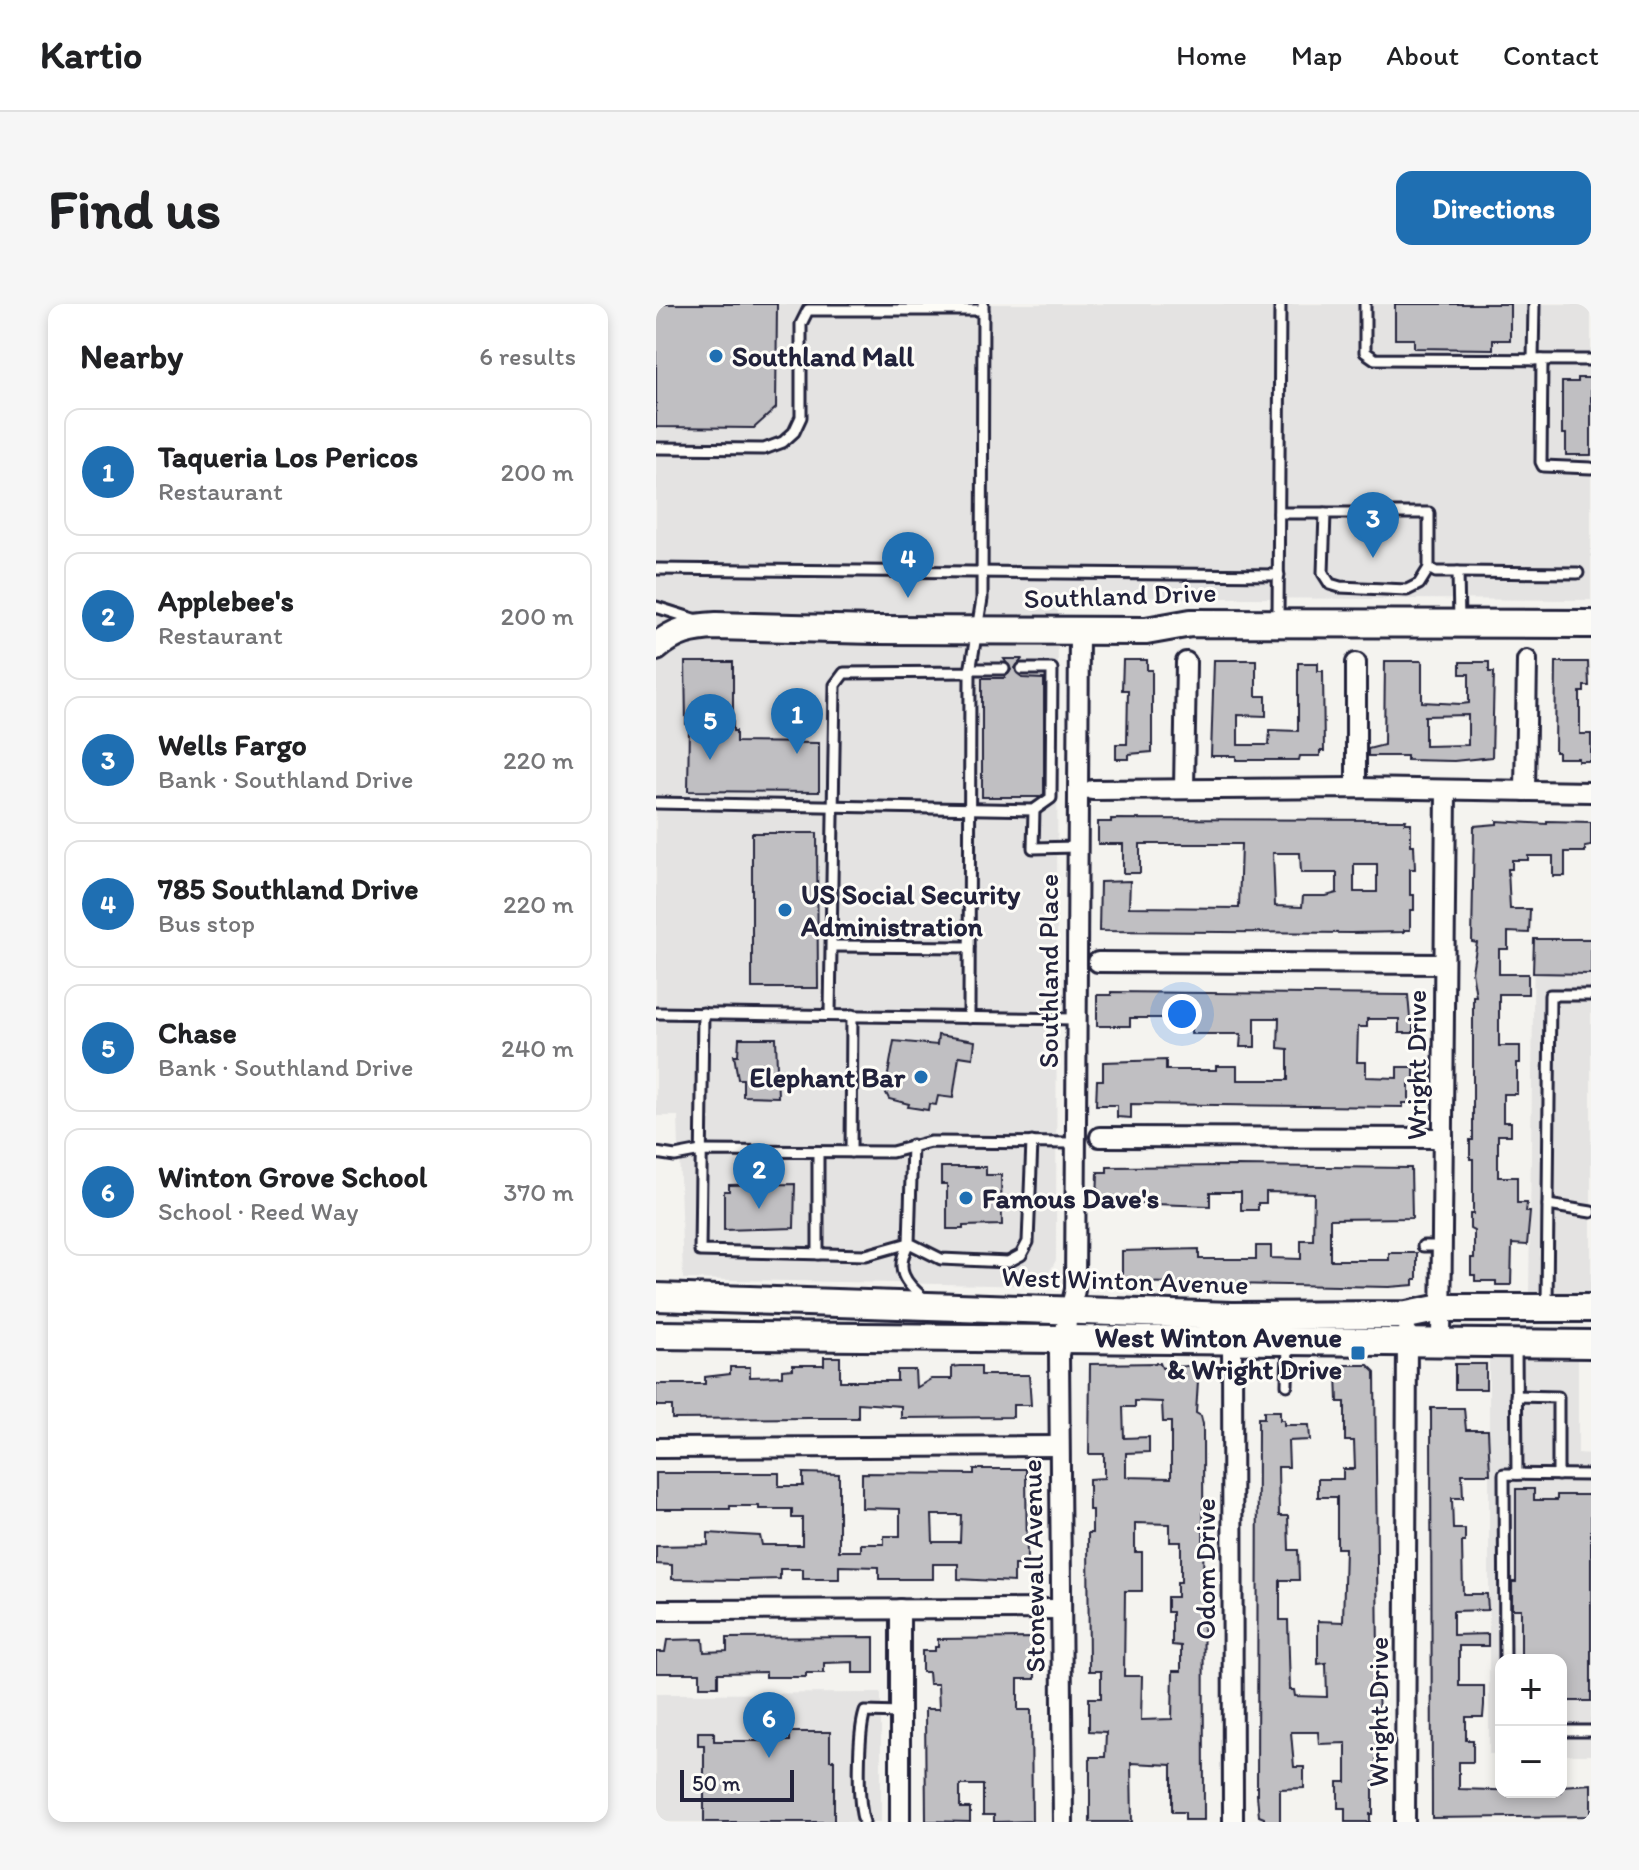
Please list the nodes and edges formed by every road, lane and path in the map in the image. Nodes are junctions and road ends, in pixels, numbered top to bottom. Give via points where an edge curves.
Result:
1 (1280, 304) edge
2 (1365, 304) edge
3 (1534, 304) edge
4 (983, 307) edge
5 (1537, 360) junction
6 (1591, 360) edge
7 (656, 448) edge
8 (1591, 468) edge
9 (1279, 513) junction
10 (1325, 513) junction
11 (1429, 568) junction
12 (656, 569) edge
13 (982, 571) junction
14 (1458, 572) junction
15 (1578, 573) dead end
16 (1279, 575) junction
17 (656, 607) edge
18 (1278, 622) junction
19 (1459, 623) junction
20 (1591, 624) edge
21 (716, 626) junction
22 (978, 629) junction
23 (1079, 630) junction
24 (656, 647) edge
25 (1527, 660) dead end
26 (1186, 662) dead end
27 (1356, 663) dead end
28 (1004, 669) dead end
29 (1022, 669) dead end
30 (970, 670) junction
31 (1356, 788) junction
32 (1184, 789) junction
33 (1092, 790) dead end
34 (1446, 790) junction
35 (1525, 791) junction
36 (1591, 792) edge
37 (656, 803) edge
38 (834, 807) junction
39 (968, 809) junction
40 (1034, 810) junction
41 (1076, 847) junction
42 (832, 946) junction
43 (969, 947) junction
44 (1098, 962) dead end
45 (1444, 964) junction
46 (1591, 995) edge
47 (656, 1013) edge
48 (703, 1013) junction
49 (830, 1014) junction
50 (852, 1015) junction
51 (969, 1018) junction
52 (1076, 1019) junction
53 (1100, 1137) dead end
54 (1443, 1138) junction
55 (1032, 1142) junction
56 (1075, 1143) junction
57 (912, 1145) junction
58 (701, 1151) junction
59 (818, 1152) junction
60 (851, 1152) junction
61 (656, 1153) edge
62 (1548, 1205) junction
63 (1591, 1212) edge
64 (909, 1243) junction
65 (1423, 1246) dead end
66 (1443, 1246) junction
67 (818, 1254) junction
68 (656, 1297) edge
69 (932, 1304) junction
70 (1441, 1308) junction
71 (1547, 1308) junction
72 (1591, 1308) edge
73 (1069, 1311) junction
74 (1232, 1328) junction
75 (1407, 1328) junction
76 (656, 1335) edge
77 (1063, 1338) junction
78 (1288, 1341) junction
79 (1441, 1341) junction
80 (1516, 1342) junction
81 (1591, 1344) edge
82 (1287, 1385) dead end
83 (1516, 1396) junction
84 (1059, 1446) junction
85 (656, 1448) edge
86 (1517, 1474) junction
87 (1558, 1475) junction
88 (1591, 1475) edge
89 (900, 1609) junction
90 (1061, 1609) junction
91 (656, 1610) edge
92 (1505, 1654) edge
93 (901, 1713) junction
94 (1567, 1731) edge
95 (1591, 1731) edge
96 (864, 1822) edge
97 (900, 1822) edge
98 (1063, 1822) edge
99 (1233, 1822) edge
100 (1405, 1822) edge

1 - 9 lane
2 - 5 lane via 1365,352 1375,359
3 - 5 lane
4 - 7 lane via 808,310 801,324 801,417 783,442 764,449
4 - 13 lane
5 - 6 lane
5 - 8 lane via 1543,466
9 - 10 lane
9 - 16 lane
10 - 11 lane via 1429,513
10 - 11 lane via 1323,573 1330,584 1407,590 1419,584
11 - 14 lane
12 - 13 lane
13 - 16 lane
13 - 22 lane
14 - 15 lane
14 - 19 lane
16 - 18 lane
17 - 21 lane
18 - 19 main road, Southland Drive
18 - 23 main road, Southland Drive
19 - 20 main road, Southland Drive
21 - 22 main road, Southland Drive
21 - 24 main road, Southland Drive via 692,627
22 - 23 main road, Southland Drive
22 - 30 lane
23 - 41 street, Southland Place
25 - 35 street
26 - 32 street
27 - 31 street
28 - 30 lane
29 - 40 lane via 1052,669 1051,798
30 - 38 lane via 844,673 838,678
30 - 39 lane
31 - 32 street
31 - 34 street
32 - 33 street
34 - 35 street
34 - 45 street, Wright Drive
35 - 36 street
37 - 38 lane
38 - 39 lane
38 - 42 lane
39 - 40 lane
39 - 43 lane
40 - 41 lane via 1033,848
41 - 52 street, Southland Place
42 - 43 lane
42 - 49 lane
43 - 51 lane
44 - 45 street
45 - 54 street, Wright Drive
46 - 62 lane via 1550,995
47 - 48 lane
48 - 49 lane
48 - 58 lane
49 - 50 lane
50 - 51 lane
50 - 60 lane
51 - 52 lane
52 - 56 street, Southland Place
53 - 54 street
54 - 66 street, Wright Drive
55 - 56 lane
55 - 57 lane
55 - 64 lane via 1028,1242 1021,1255 1008,1262 941,1259
56 - 73 street, Southland Place via 1075,1290
57 - 60 lane via 892,1152
57 - 64 lane
58 - 59 lane
58 - 61 lane
58 - 67 lane via 700,1251
59 - 60 lane
59 - 67 lane
62 - 63 lane
62 - 71 lane
64 - 67 lane via 866,1255
64 - 69 lane via 902,1255 904,1275 910,1288
65 - 66 lane
66 - 70 street, Wright Drive
68 - 69 main road, West Winton Avenue
69 - 73 main road, West Winton Avenue
70 - 71 main road, West Winton Avenue
70 - 75 main road, West Winton Avenue
70 - 79 street, Wright Drive
71 - 72 main road, West Winton Avenue
73 - 74 main road, West Winton Avenue
73 - 77 street, Stonewall Avenue
74 - 75 main road, West Winton Avenue
74 - 77 main road, West Winton Avenue
74 - 78 main road, West Winton Avenue
74 - 99 street, Odom Drive
75 - 78 main road, West Winton Avenue
75 - 79 main road, West Winton Avenue
75 - 100 street, Wright Drive
76 - 77 main road, West Winton Avenue
77 - 84 street, Stonewall Avenue
78 - 82 lane
79 - 80 main road, West Winton Avenue
80 - 81 main road, West Winton Avenue
80 - 83 lane
83 - 86 lane
83 - 87 lane via 1558,1397
84 - 85 street
84 - 90 street, Stonewall Avenue
86 - 87 lane
86 - 92 lane via 1504,1474
87 - 88 lane
89 - 90 street
89 - 91 street
89 - 93 street
90 - 98 street, Stonewall Avenue
93 - 96 lane via 865,1712
93 - 97 street
94 - 95 lane

